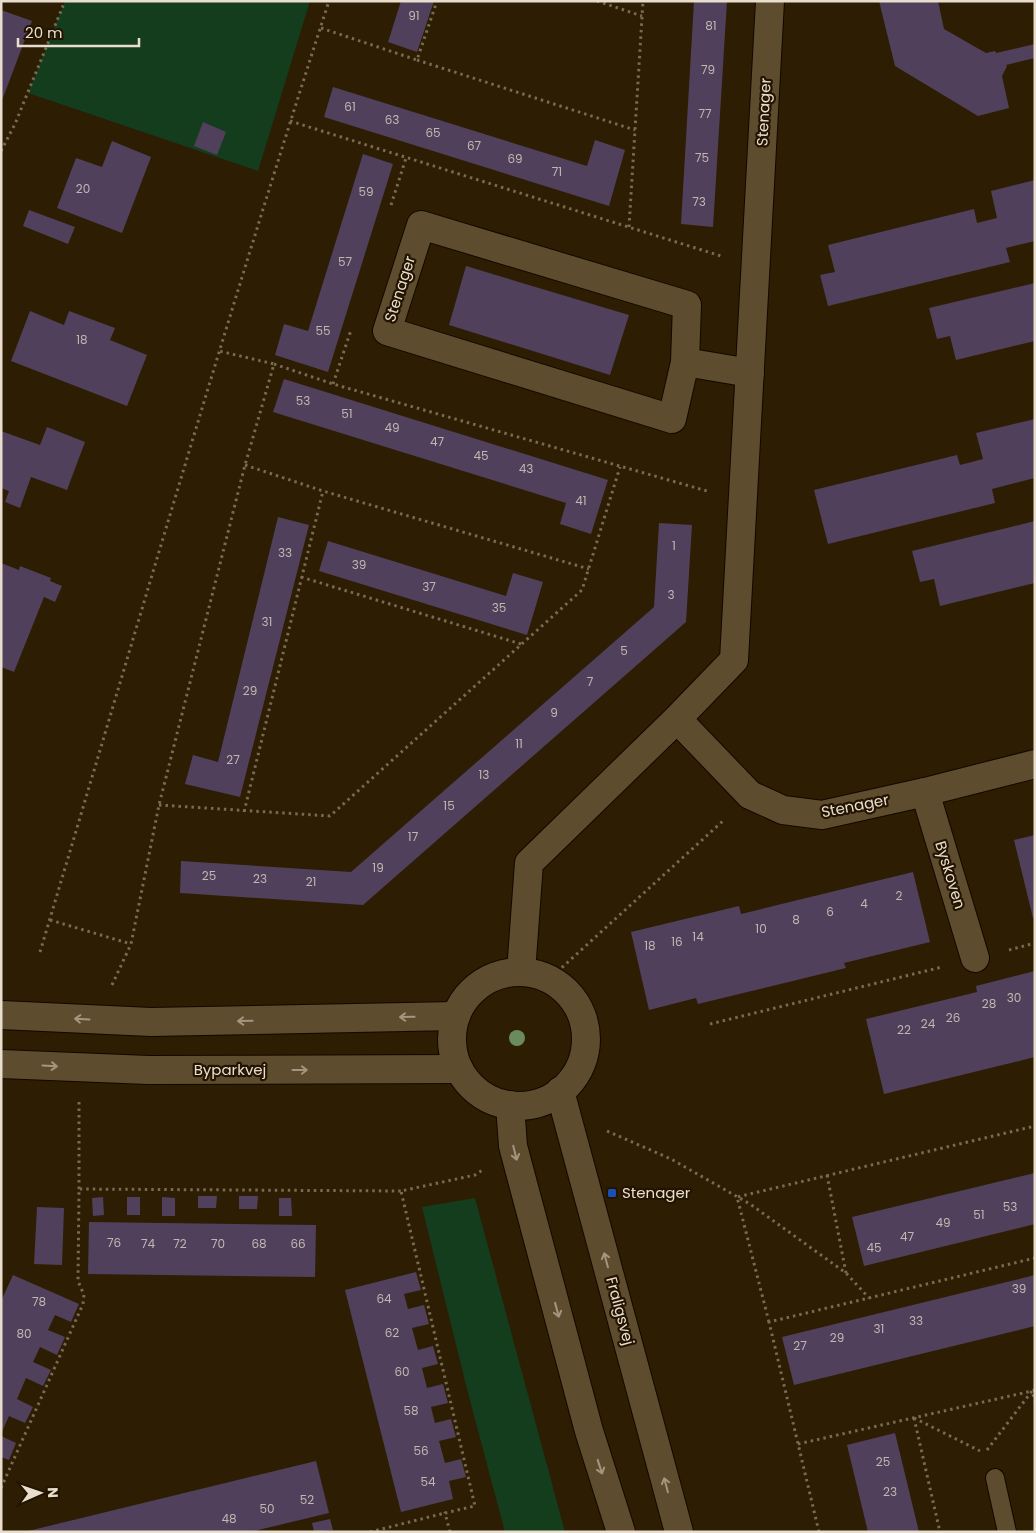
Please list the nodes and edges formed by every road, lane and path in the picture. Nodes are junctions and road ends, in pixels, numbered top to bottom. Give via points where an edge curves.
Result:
1 (65, 1) edge
2 (329, 1) edge
3 (437, 1) edge
4 (597, 1) edge
5 (643, 1) edge
6 (770, 1) edge
7 (642, 16) junction
8 (320, 28) junction
9 (417, 60) junction
10 (290, 121) junction
11 (635, 130) junction
12 (1, 150) edge
13 (629, 227) junction
14 (756, 267) junction
15 (220, 351) junction
16 (685, 362) junction
17 (274, 364) junction
18 (750, 373) junction
19 (245, 465) junction
20 (620, 467) junction
21 (322, 491) junction
22 (743, 502) junction
23 (589, 569) junction
24 (301, 577) junction
25 (522, 645) junction
26 (677, 719) junction
27 (1035, 764) edge
28 (925, 792) junction
29 (750, 796) junction
30 (159, 806) junction
31 (244, 812) junction
32 (50, 920) junction
33 (1035, 943) edge
34 (130, 944) junction
35 (40, 952) dead end
36 (975, 958) junction
37 (521, 972) junction
38 (550, 979) junction
39 (1, 1015) edge
40 (456, 1016) junction
41 (96, 1020) junction
42 (710, 1024) dead end
43 (1, 1064) edge
44 (79, 1068) junction
45 (459, 1069) junction
46 (560, 1091) junction
47 (510, 1105) junction
48 (1035, 1126) edge
49 (572, 1133) junction
50 (513, 1146) junction
51 (827, 1175) junction
52 (78, 1189) junction
53 (402, 1191) junction
54 (737, 1196) junction
55 (1035, 1258) edge
56 (846, 1273) junction
57 (869, 1298) junction
58 (769, 1322) junction
59 (1033, 1390) edge
60 (1035, 1401) edge
61 (914, 1418) junction
62 (798, 1444) junction
63 (995, 1478) dead end
64 (1, 1488) edge
65 (445, 1513) junction
66 (387, 1530) edge
67 (370, 1532) edge
68 (450, 1532) edge
69 (621, 1532) edge
70 (679, 1532) edge
71 (819, 1532) edge
72 (940, 1532) edge
73 (1007, 1532) edge

1 - 12 path via 15,124
2 - 8 path
3 - 9 path
4 - 7 path
5 - 7 path
6 - 14 street, Stenager
7 - 11 path
8 - 9 path
8 - 10 path
9 - 11 path
10 - 13 path
10 - 15 path
11 - 13 path
13 - 14 path
14 - 18 street, Stenager
15 - 17 path
15 - 32 path
16 - 16 street, Stenager via 687,305 421,226 387,331 672,419
16 - 18 street
17 - 19 path
17 - 20 path
18 - 22 street, Stenager
19 - 21 path
19 - 30 path
20 - 22 path
20 - 23 path
21 - 23 path
21 - 24 path
22 - 26 street, Stenager via 734,660
23 - 25 path via 582,590
24 - 25 path
24 - 31 path
25 - 31 path via 330,816
26 - 29 street, Stenager
26 - 37 street, Stenager via 529,863
27 - 28 street, Stenager
28 - 29 street, Stenager via 822,815 783,810
28 - 36 street, Byskoven
29 - 38 path
30 - 31 path
30 - 34 path
32 - 34 path
32 - 35 path
33 - 36 path
34 - 41 path
36 - 42 path
37 - 38 street
37 - 40 street via 500,975 481,984 462,1004
38 - 46 street via 572,998 584,1025 584,1054 579,1068
41 -> 39 street
40 -> 41 street via 151,1022
40 - 45 street via 452,1043
43 -> 44 street, Byparkvej
44 -> 45 street, Byparkvej
44 - 52 path
45 - 47 street via 480,1093
46 - 47 street via 536,1103
46 - 49 street, Fraligsvej
47 - 50 street
48 - 51 path
49 - 54 path via 590,1129 607,1131 672,1159
70 -> 49 street, Fraligsvej
50 - 53 path via 475,1174
50 -> 69 street via 589,1431
51 - 54 path
51 - 56 path
52 - 53 path
52 - 64 path via 78,1281 84,1295 83,1304
53 - 65 path via 475,1506
54 - 56 path
54 - 58 path
55 - 57 path
56 - 57 path
57 - 58 path
58 - 62 path
59 - 60 path
59 - 61 path
59 - 61 path via 984,1453
61 - 62 path
61 - 72 path
62 - 71 path
63 - 73 lane
65 - 66 path
65 - 68 path
66 - 67 path

